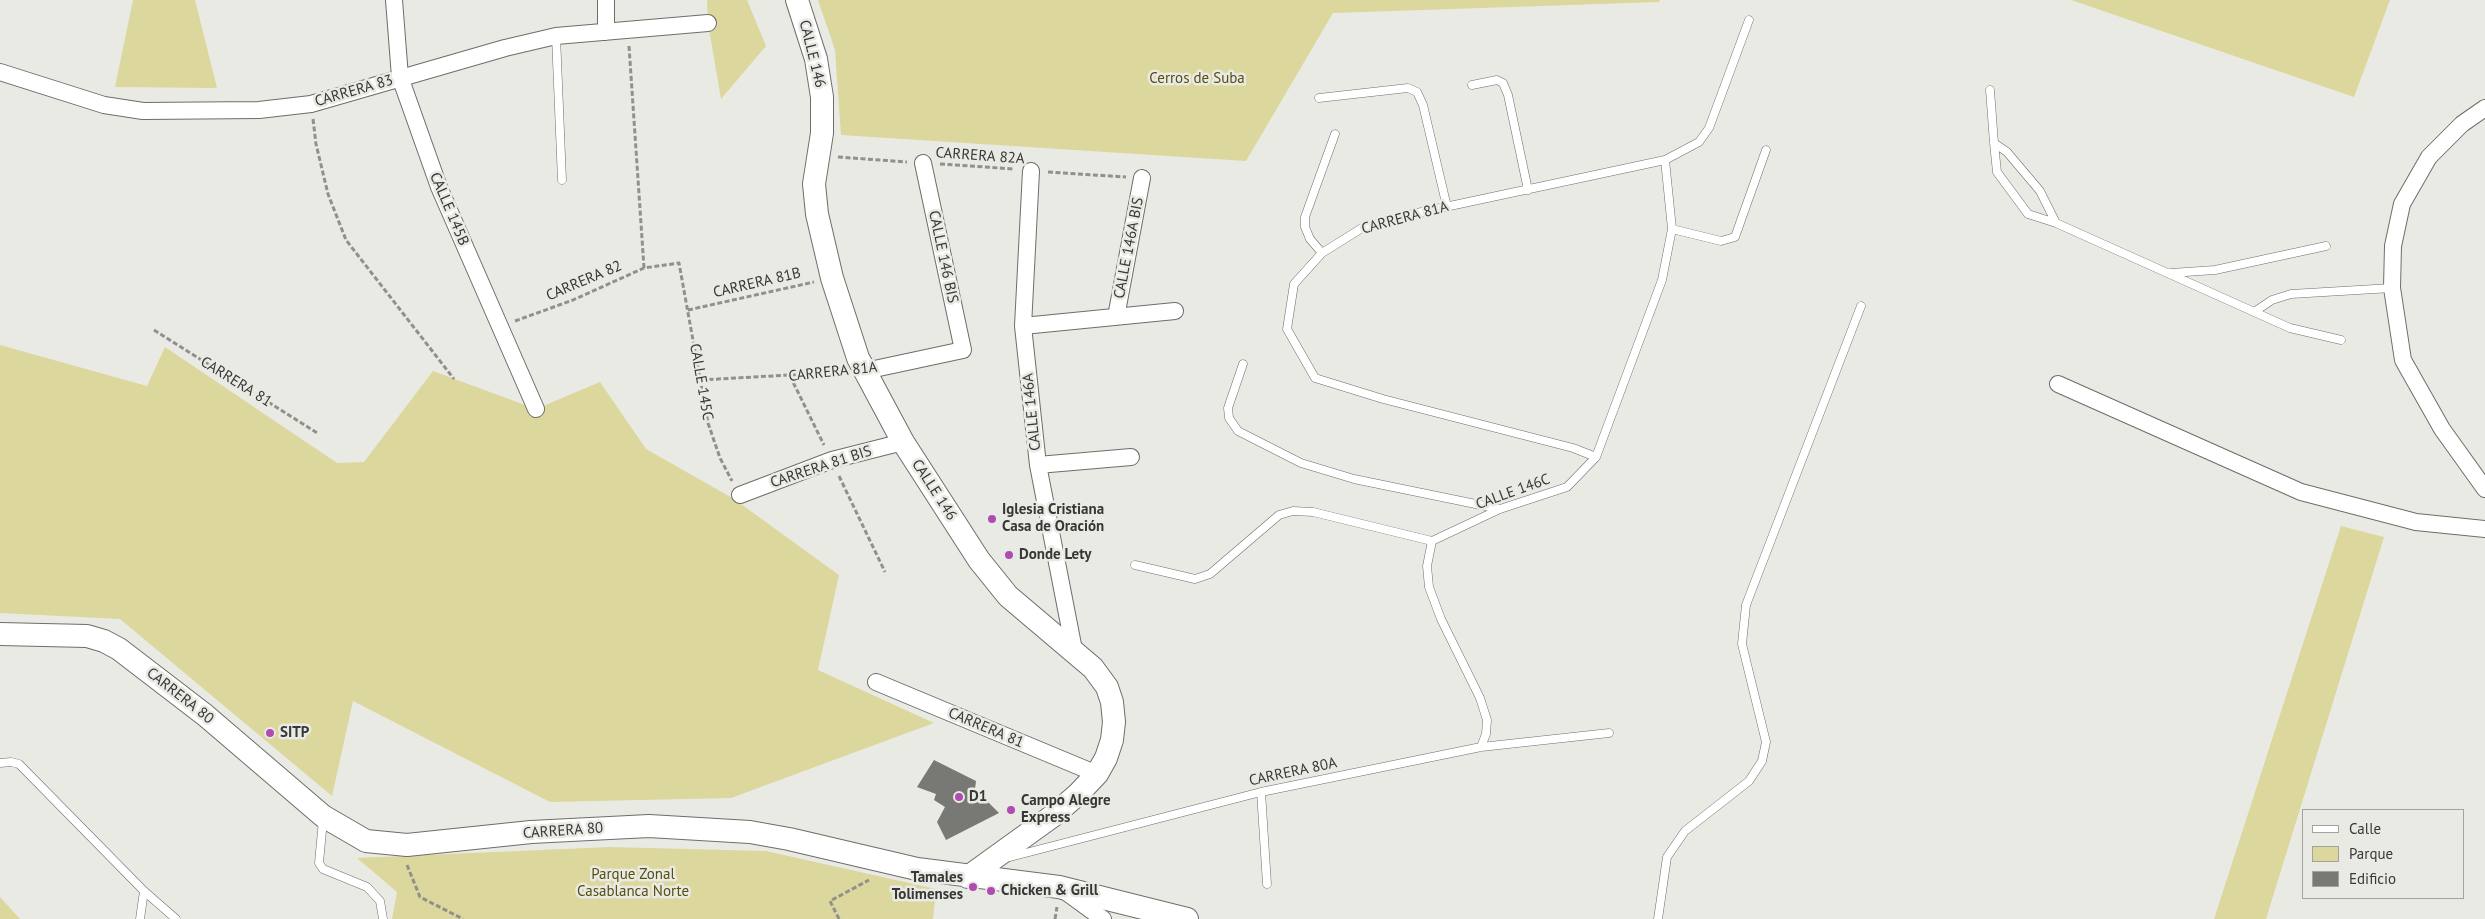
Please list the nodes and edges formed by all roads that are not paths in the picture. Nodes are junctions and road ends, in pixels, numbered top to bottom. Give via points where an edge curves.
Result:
1 (394, 0) edge
2 (606, 0) edge
3 (797, 0) edge
4 (1749, 20) dead end
5 (708, 23) dead end
6 (606, 32) junction
7 (556, 36) junction
8 (0, 72) edge
9 (400, 78) junction
10 (1472, 85) dead end
11 (1990, 90) dead end
12 (1319, 98) dead end
13 (2485, 108) edge
14 (1336, 134) dead end
15 (1994, 143) junction
16 (1766, 150) dead end
17 (1665, 160) junction
18 (923, 163) road end
19 (1031, 170) road end
20 (1142, 178) road end
21 (562, 180) dead end
22 (1528, 190) junction
23 (1447, 207) junction
24 (2056, 223) junction
25 (1672, 229) junction
26 (2326, 246) dead end
27 (1322, 253) junction
28 (2169, 273) junction
29 (2392, 288) junction
30 (1861, 306) dead end
31 (1175, 311) dead end
32 (2254, 312) junction
33 (1116, 317) junction
34 (1023, 326) junction
35 (2341, 340) dead end
36 (963, 350) joint
37 (1243, 364) dead end
38 (865, 371) junction
39 (2058, 384) dead end
40 (536, 409) dead end
41 (903, 442) junction
42 (1131, 457) dead end
43 (1596, 457) junction
44 (1038, 465) junction
45 (2485, 488) edge
46 (740, 495) road end
47 (1500, 509) junction
48 (2485, 529) edge
49 (1432, 541) junction
50 (1135, 565) dead end
51 (0, 634) edge
52 (1074, 650) junction
53 (876, 682) dead end
54 (1609, 733) dead end
55 (1481, 748) junction
56 (0, 763) edge
57 (1097, 774) junction
58 (1261, 792) junction
59 (323, 816) junction
60 (986, 862) junction
61 (968, 877) junction
62 (1267, 884) dead end
63 (1060, 887) junction
64 (144, 891) junction
65 (140, 919) edge
66 (176, 919) edge
67 (383, 919) edge
68 (1103, 919) edge
69 (1187, 919) edge
70 (1658, 919) edge

1 - 9 street, CALLE 145B
2 - 6 street
3 - 38 street, CALLE 146 via 816,60 822,97 822,133 814,184 817,214 832,278
4 - 17 lane, CARRERA 81A via 1709,128 1699,142
5 - 6 street, CARRERA 83
6 - 7 street, CARRERA 83
7 - 9 street, CARRERA 83
7 - 21 lane
8 - 9 street, CARRERA 83 via 104,105 143,111 234,111 311,104
9 - 40 street, CALLE 145B via 439,187
10 - 22 lane via 1497,80 1503,83
11 - 15 lane
12 - 23 lane via 1408,88 1417,92 1423,105
13 - 29 street via 2462,124 2428,157 2402,204 2393,246
14 - 27 lane via 1305,217 1310,239
15 - 24 lane via 2007,152 2040,192
15 - 24 lane via 1997,172 2028,214
16 - 25 lane via 1735,236 1721,241
17 - 22 lane, CARRERA 81A
17 - 25 lane, CALLE 146C
18 - 36 street, CALLE 146 BIS
19 - 34 street, CALLE 146A
20 - 33 street, CALLE 146A BIS
22 - 23 lane, CARRERA 81A
23 - 27 lane, CARRERA 81A via 1362,228
24 - 28 lane
25 - 43 lane, CALLE 146C via 1662,280
26 - 28 lane via 2215,270
27 - 43 lane, CARRERA 81A via 1294,284 1287,329 1315,378
28 - 32 lane
29 - 32 lane via 2291,294 2272,300
29 - 45 street via 2403,360 2442,429
30 - 70 lane via 1746,605 1742,644 1766,742 1762,761 1749,781 1685,831 1667,857
31 - 33 street
32 - 35 lane via 2290,328
33 - 34 street
34 - 44 street, CALLE 146A
36 - 38 street, CARRERA 81A
37 - 47 lane via 1228,408 1229,418 1238,430 1301,464
38 - 41 street, CALLE 146
39 - 48 street via 2301,492 2416,522
41 - 46 street, CARRERA 81 BIS via 832,460
41 - 52 street, CALLE 146 via 979,560 1002,588
42 - 44 street
43 - 47 lane, CALLE 146C via 1567,487
44 - 52 street, CALLE 146A
47 - 49 lane, CALLE 146C
49 - 50 lane via 1313,512 1293,511 1279,515 1210,574 1196,579
49 - 55 lane via 1427,566 1429,587 1480,698 1487,720
51 - 59 street, CARRERA 80 via 87,636 104,640 205,715
52 - 57 street, CALLE 146 via 1093,668 1112,702 1112,740
53 - 57 street, CARRERA 81
54 - 55 lane, CARRERA 80A
55 - 58 lane, CARRERA 80A
56 - 64 lane via 19,764
57 - 60 street, CALLE 146 via 1054,815
58 - 60 lane, CARRERA 80A
58 - 62 lane
59 - 61 street, CARRERA 80 via 366,841 407,844 531,832 650,826 750,832 897,865
59 - 67 lane via 319,863 323,869 367,887 380,901
60 - 61 street, CALLE 146
61 - 63 street, CARRERA 80
63 - 68 street
63 - 69 street, CARRERA 80
64 - 65 lane
64 - 66 lane

